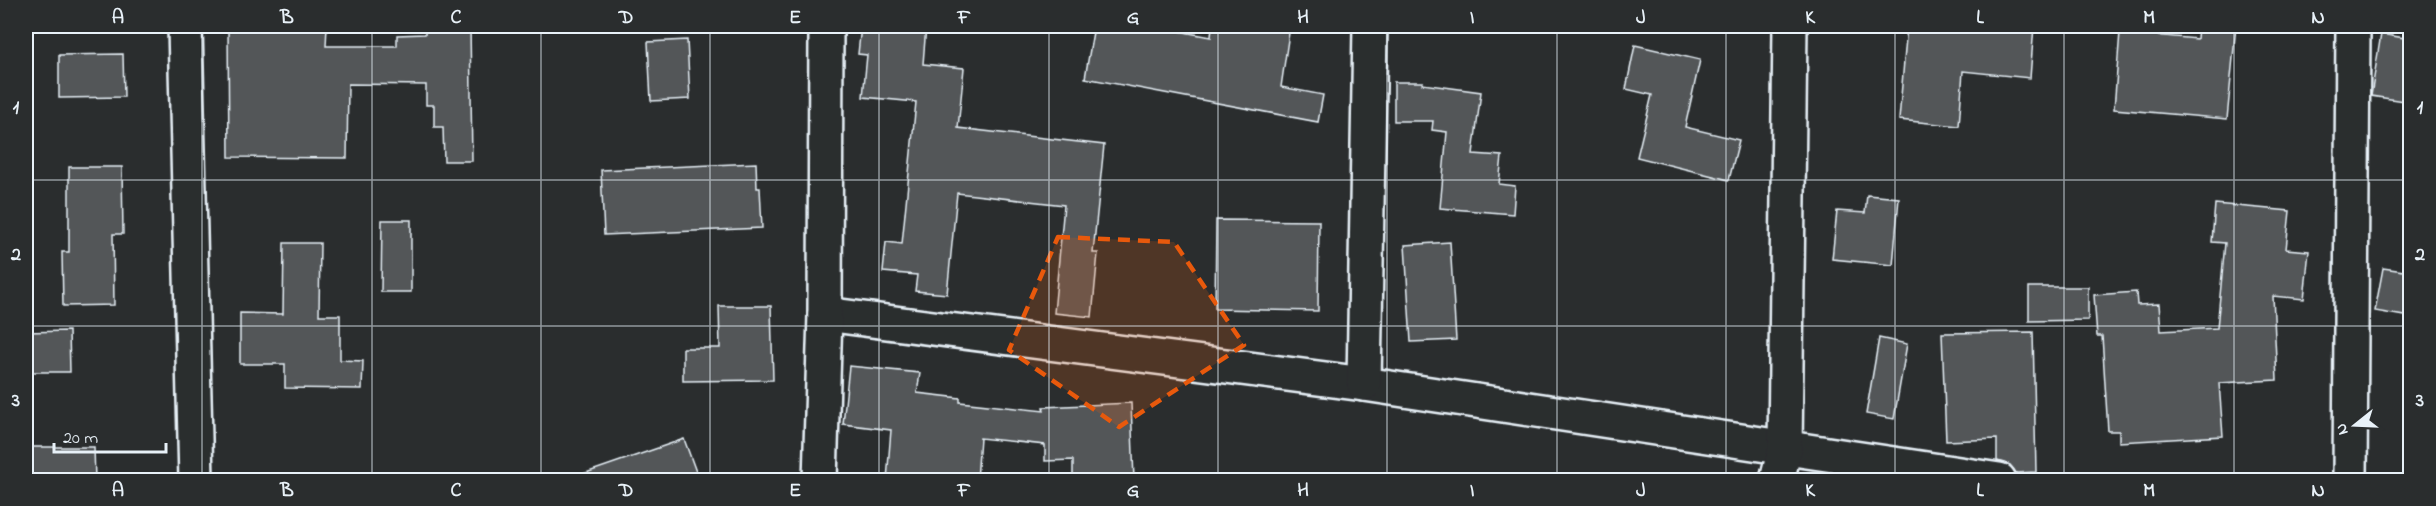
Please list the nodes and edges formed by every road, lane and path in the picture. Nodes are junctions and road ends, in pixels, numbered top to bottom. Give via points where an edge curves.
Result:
1 (185, 26) edge
2 (826, 26) edge
3 (1370, 26) edge
4 (1790, 26) edge
5 (2353, 26) edge
6 (825, 314) junction
7 (1364, 384) junction
8 (1785, 449) junction
9 (196, 480) edge
10 (820, 480) edge
11 (1776, 480) edge
12 (1999, 480) edge
13 (2350, 480) edge

1 - 9 street
2 - 6 street
3 - 7 street
4 - 8 street
5 - 13 street
6 - 7 street
6 - 10 street
7 - 8 street
8 - 11 street
8 - 12 street

